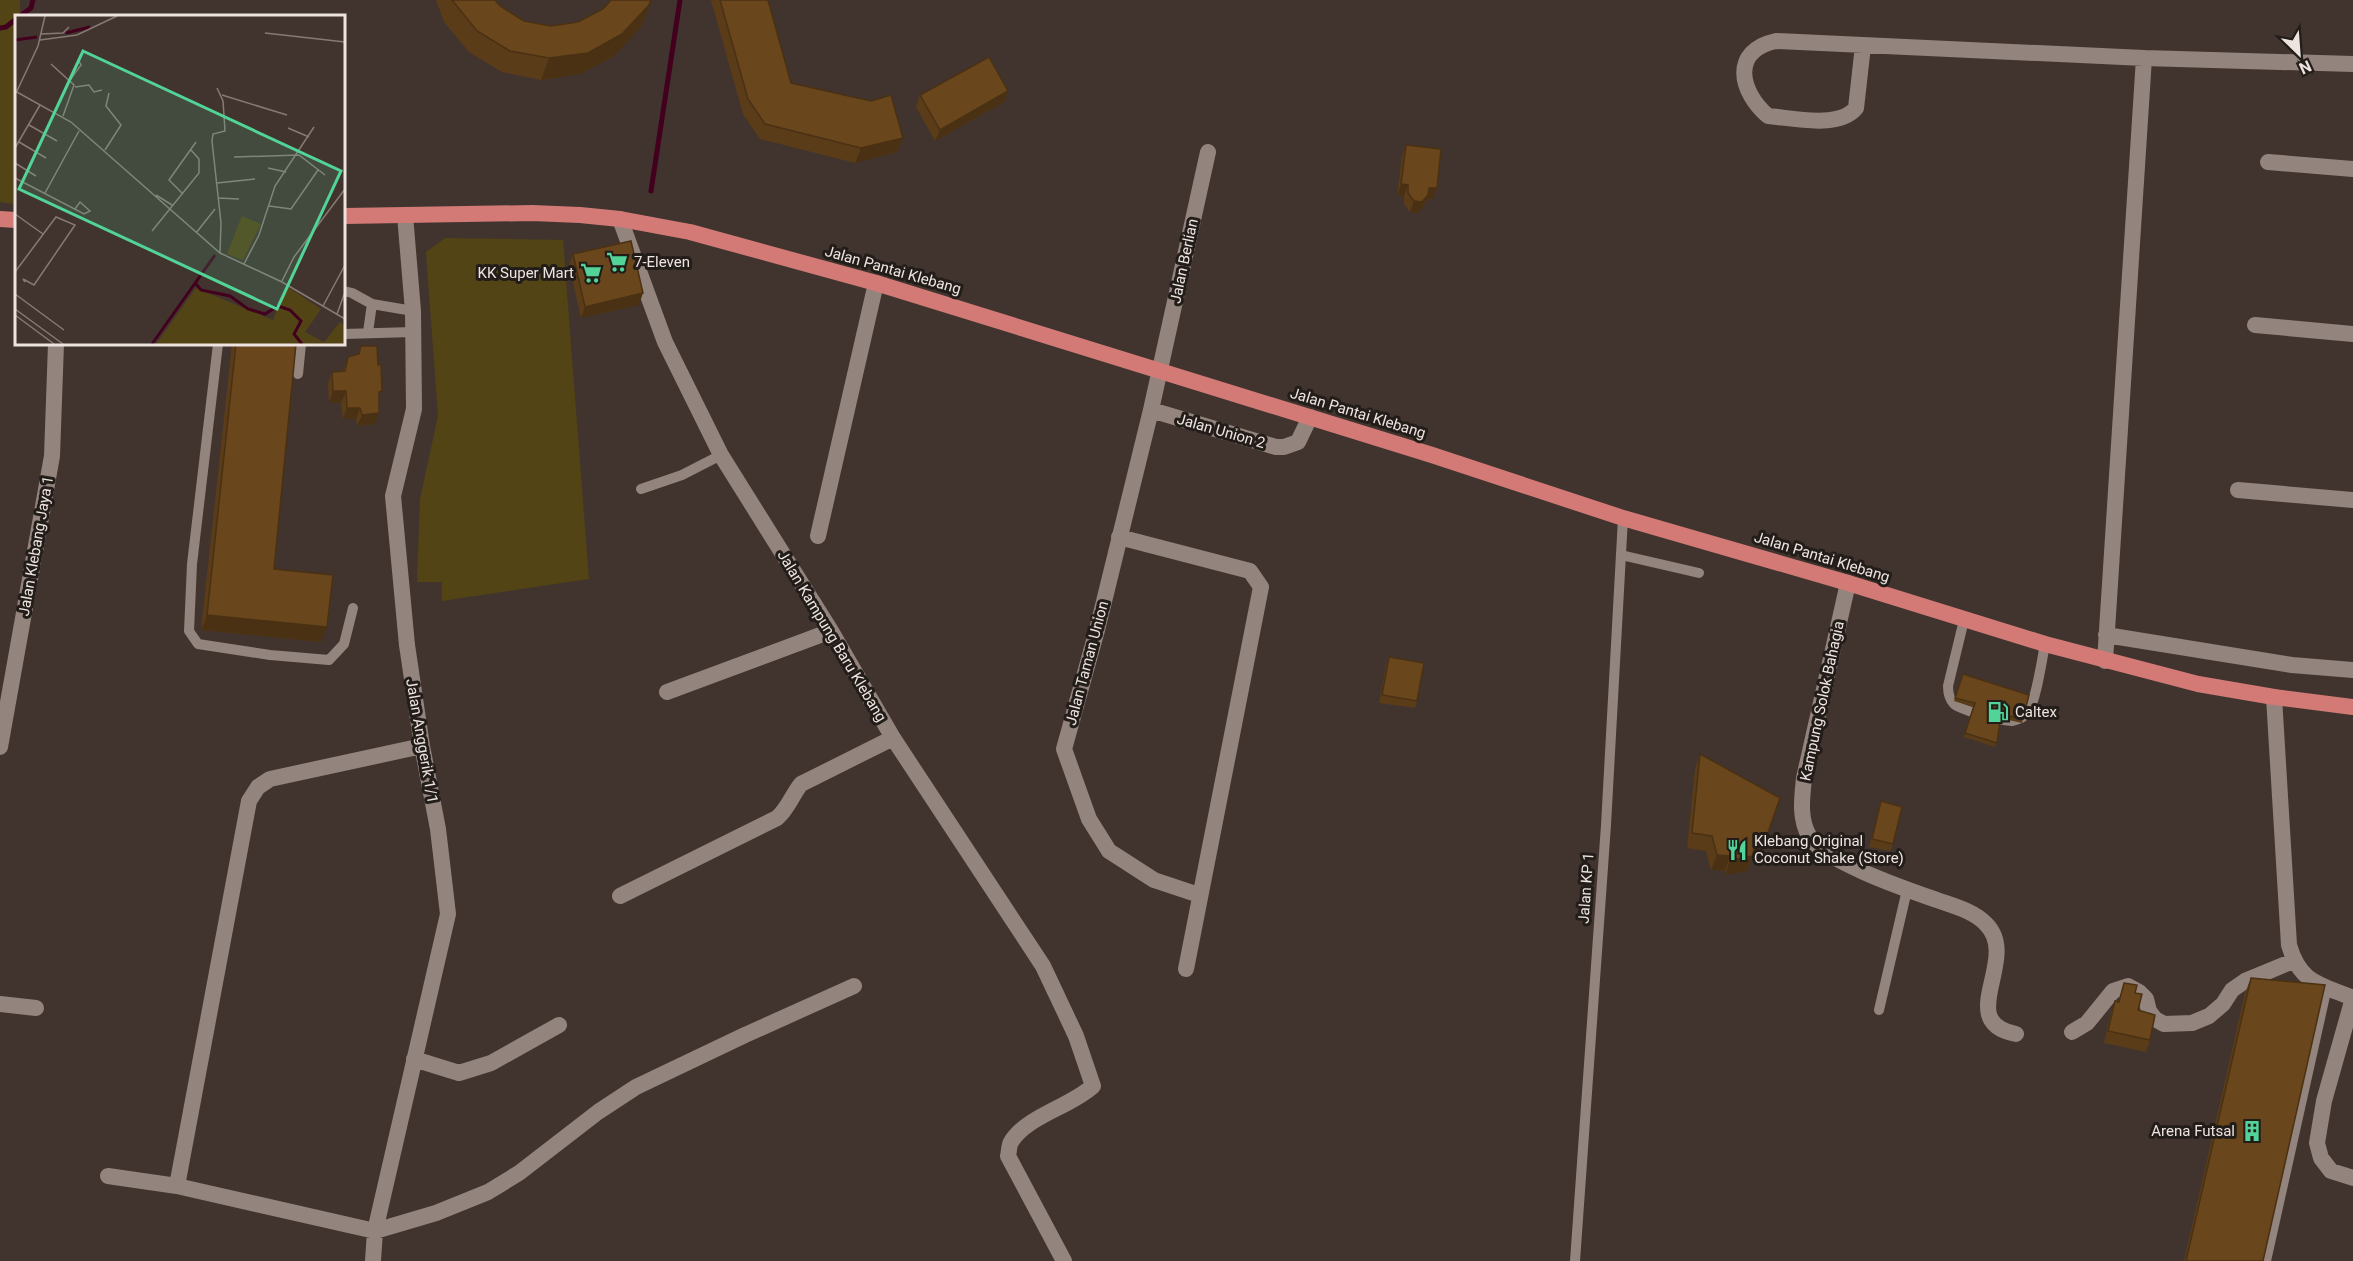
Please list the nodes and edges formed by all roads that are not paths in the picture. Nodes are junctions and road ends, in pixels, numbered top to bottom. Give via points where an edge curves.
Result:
1 (1863, 46) junction
2 (2144, 58) junction
3 (2353, 64) edge
4 (1208, 152) dead end
5 (2268, 162) dead end
6 (2353, 169) edge
7 (405, 215) junction
8 (345, 216) edge
9 (0, 219) edge
10 (620, 219) junction
11 (15, 220) edge
12 (876, 283) junction
13 (345, 291) edge
14 (372, 304) junction
15 (412, 311) junction
16 (2255, 325) dead end
17 (368, 332) junction
18 (413, 332) junction
19 (345, 334) edge
20 (2353, 334) edge
21 (56, 345) edge
22 (218, 345) edge
23 (301, 345) edge
24 (1160, 370) junction
25 (298, 374) dead end
26 (1151, 411) junction
27 (1310, 417) junction
28 (721, 455) junction
29 (641, 489) dead end
30 (2238, 490) dead end
31 (2353, 500) edge
32 (1623, 518) junction
33 (818, 536) dead end
34 (1119, 537) junction
35 (1621, 555) junction
36 (1699, 573) dead end
37 (1848, 583) junction
38 (353, 608) dead end
39 (1964, 620) junction
40 (831, 631) junction
41 (2106, 635) junction
42 (2045, 644) junction
43 (2105, 661) junction
44 (2353, 670) edge
45 (667, 692) dead end
46 (2274, 697) junction
47 (2353, 707) edge
48 (893, 738) junction
49 (422, 746) junction
50 (0, 747) edge
51 (1907, 890) junction
52 (1199, 895) junction
53 (620, 897) dead end
54 (2294, 961) junction
55 (1186, 969) dead end
56 (854, 986) dead end
57 (2327, 987) junction
58 (2353, 998) edge
59 (0, 1005) edge
60 (36, 1008) dead end
61 (1879, 1010) dead end
62 (559, 1025) dead end
63 (2072, 1032) dead end
64 (2016, 1034) dead end
65 (414, 1059) junction
66 (108, 1176) dead end
67 (2353, 1178) edge
68 (177, 1186) junction
69 (375, 1231) junction
70 (373, 1261) edge
71 (1064, 1261) edge
72 (1575, 1261) edge
73 (2266, 1261) edge

1 - 1 street via 1856,108 1846,117 1829,120 1768,116 1745,86 1745,63 1766,43
1 - 2 street
2 - 3 street
2 - 41 street
4 - 24 street, Jalan Berlian
5 - 6 street
7 - 8 highway, Jalan Pantai Klebang
7 - 10 highway, Jalan Pantai Klebang via 532,213
7 - 15 street, Jalan Anggerik 1/1
9 - 11 highway
10 - 12 highway, Jalan Pantai Klebang via 690,231
10 - 28 street, Jalan Kampung Baru Klebang via 665,342
12 - 24 highway, Jalan Pantai Klebang
12 - 33 street
13 - 14 lane
14 - 15 lane
14 - 17 lane
15 - 18 street, Jalan Anggerik 1/1
16 - 20 street
17 - 18 lane
17 - 19 lane
18 - 49 street, Jalan Anggerik 1/1 via 414,409 393,496 406,645
21 - 50 street, Jalan Klebang Jaya 1 via 52,456
22 - 38 lane via 192,564 189,631 198,644 329,660 344,644
23 - 25 lane
24 - 26 street, Jalan Taman Union
24 - 27 highway, Jalan Pantai Klebang
26 - 27 street, Jalan Union 2 via 1276,447 1298,442
26 - 34 street, Jalan Taman Union
27 - 32 highway, Jalan Pantai Klebang
28 - 29 lane via 682,475
28 - 40 street, Jalan Kampung Baru Klebang
30 - 31 street
32 - 35 lane, Jalan KP 1
32 - 37 highway, Jalan Pantai Klebang
34 - 52 street, Jalan Taman Union via 1064,748 1089,819 1109,851 1154,880
34 - 52 street via 1250,571 1262,587
35 - 36 lane
35 - 72 lane, Jalan KP 1
37 - 39 highway, Jalan Pantai Klebang
37 - 51 street, Kampung Solok Bahagia via 1804,778 1803,819 1809,838 1822,852
39 - 42 highway, Jalan Pantai Klebang
39 - 42 lane via 1948,686 1954,704 1964,709 2012,721 2028,713
40 - 45 street
40 - 48 street, Jalan Kampung Baru Klebang
41 - 43 street
41 - 44 street via 2292,665
42 - 43 highway, Jalan Pantai Klebang
43 - 46 highway, Jalan Pantai Klebang via 2198,684
46 - 47 highway, Jalan Pantai Klebang
46 - 54 street via 2286,926
48 - 53 street via 801,784 777,818
48 - 71 street, Jalan Kampung Baru Klebang via 1043,966 1076,1036 1093,1086 1081,1097 1027,1126 1011,1143 1008,1156
49 - 65 street, Jalan Anggerik 1/1 via 438,829 447,914
49 - 68 street via 270,779 258,787 249,801
51 - 61 lane
51 - 64 street via 1966,910 1986,923 1998,953 1987,999 1988,1015 2002,1032
52 - 55 street
54 - 57 street via 2301,973
54 - 63 street via 2245,981 2209,1016 2192,1023 2164,1024 2155,1019 2146,999 2128,986 2114,991 2087,1023
56 - 69 street via 636,1087 488,1192
57 - 58 street
57 - 73 lane
58 - 67 street via 2324,1101 2317,1143 2321,1158 2331,1171
59 - 60 street
62 - 65 street via 491,1063 459,1073
65 - 69 street, Jalan Anggerik 1/1
66 - 68 street
68 - 69 street
69 - 70 street, Jalan Anggerik 1/1

